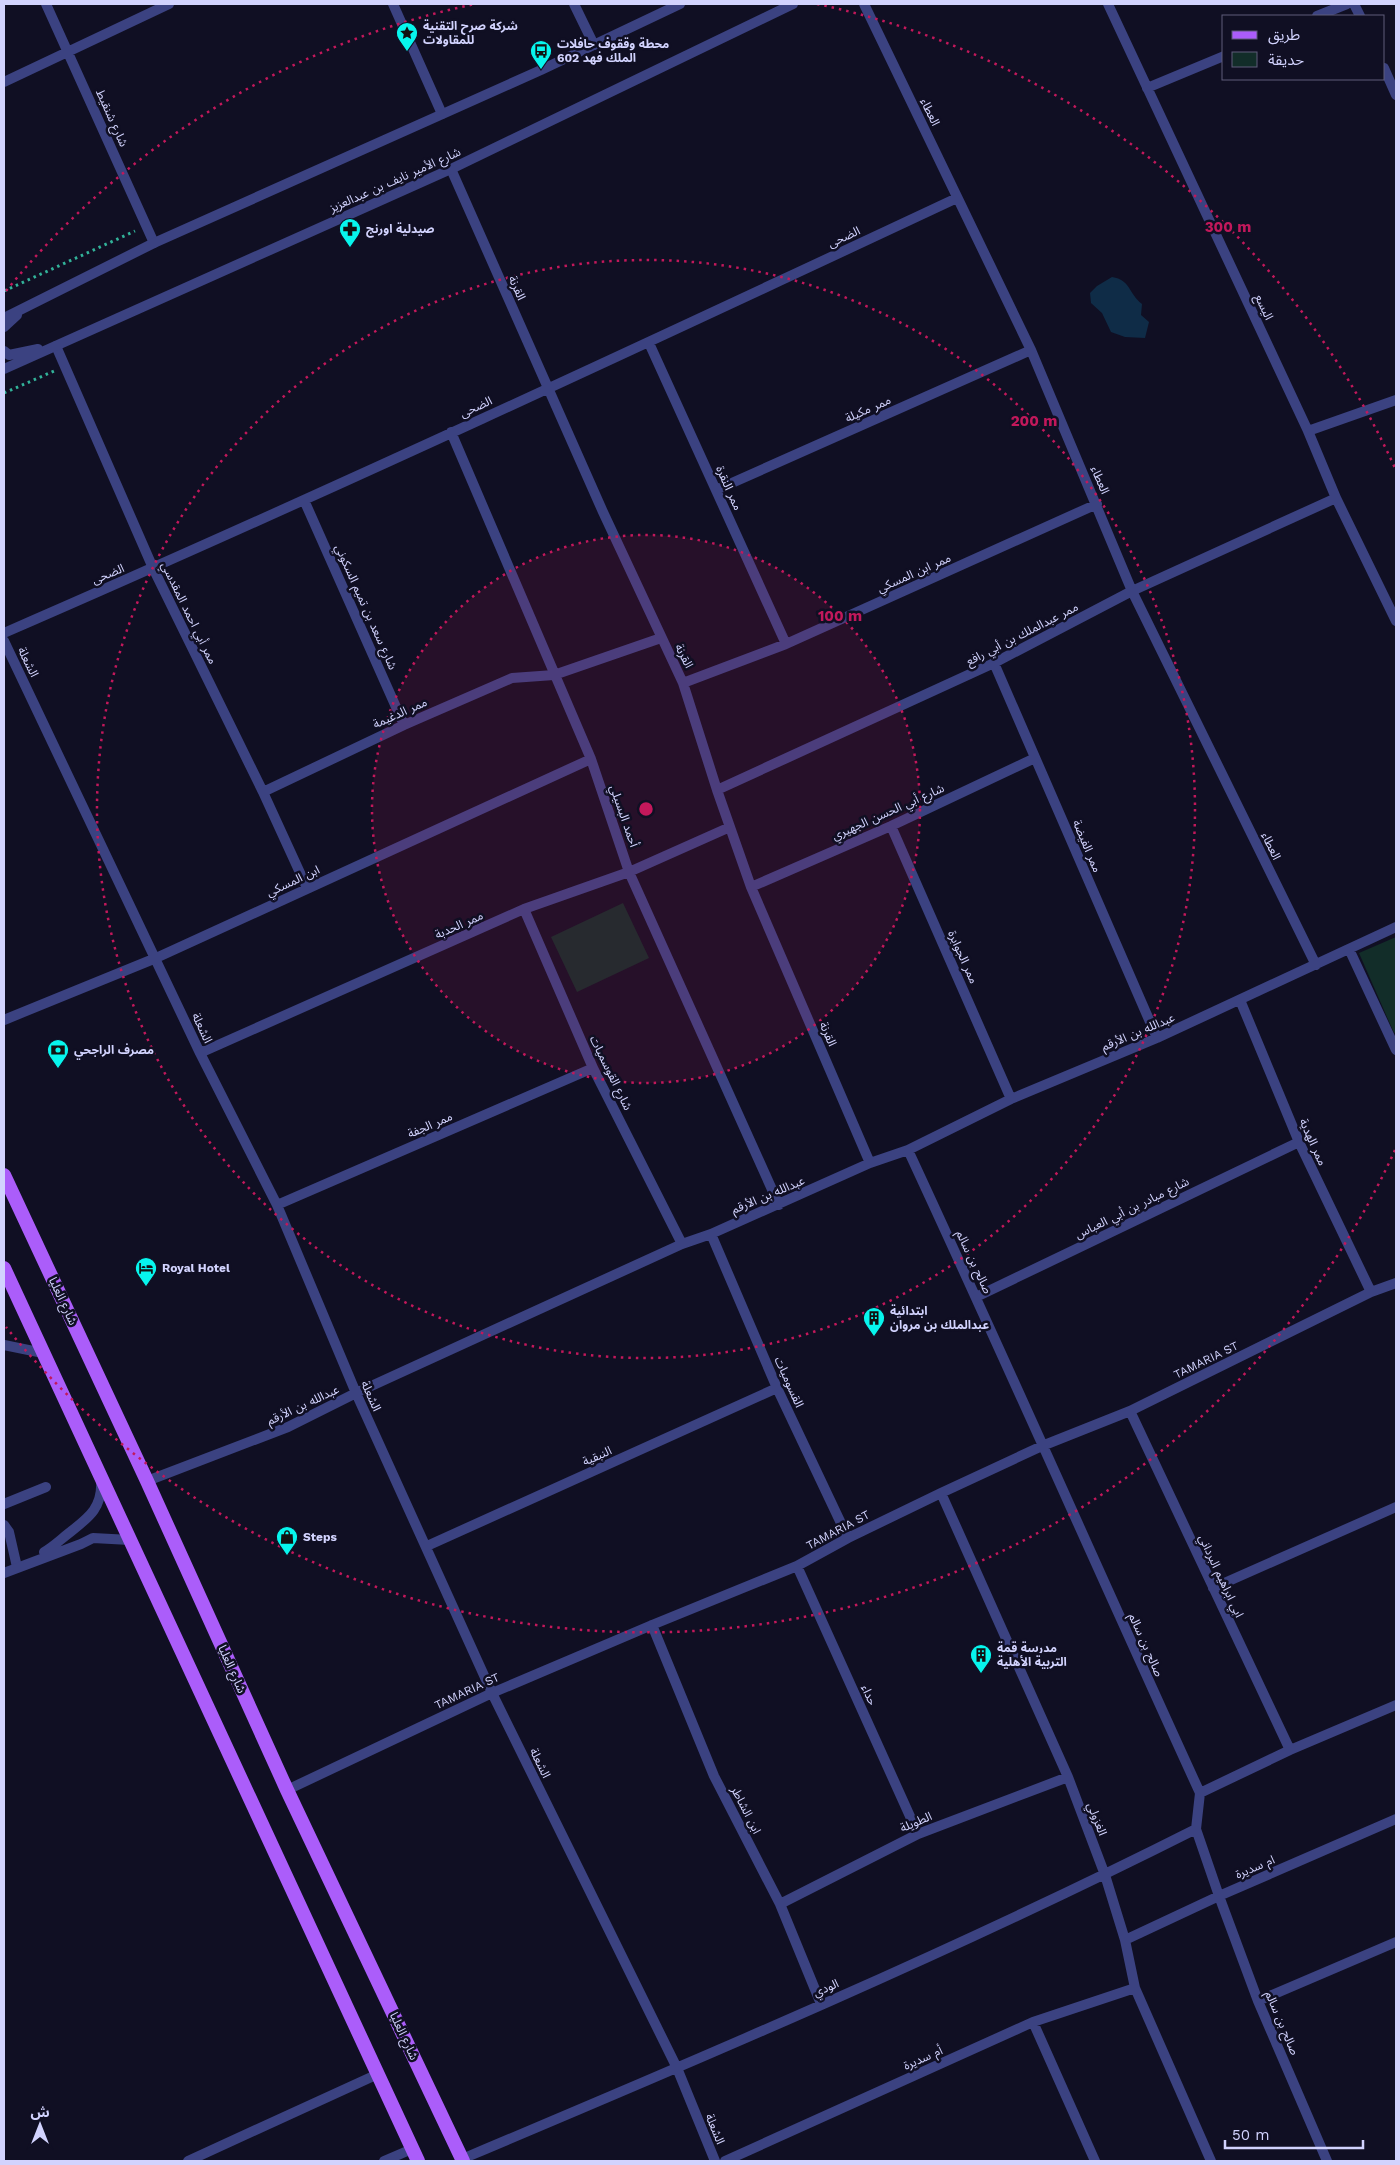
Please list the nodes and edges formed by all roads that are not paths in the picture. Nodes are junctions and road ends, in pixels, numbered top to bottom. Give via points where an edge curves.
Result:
1 (46, 4) edge
2 (169, 4) edge
3 (393, 4) edge
4 (574, 4) edge
5 (680, 4) edge
6 (793, 4) edge
7 (864, 4) edge
8 (1108, 4) edge
9 (1347, 4) edge
10 (156, 6) edge
11 (1320, 15) edge
12 (594, 45) junction
13 (69, 52) junction
14 (1222, 57) edge
15 (1385, 70) edge
16 (4, 82) edge
17 (1147, 88) junction
18 (1396, 95) edge
19 (442, 114) junction
20 (451, 169) junction
21 (957, 198) junction
22 (154, 243) junction
23 (27, 306) junction
24 (4, 318) edge
25 (4, 327) edge
26 (649, 343) junction
27 (56, 346) junction
28 (1031, 350) junction
29 (4, 351) edge
30 (4, 369) edge
31 (547, 388) junction
32 (1396, 400) edge
33 (1308, 431) junction
34 (452, 432) junction
35 (716, 490) junction
36 (1336, 498) junction
37 (304, 500) junction
38 (1097, 504) junction
39 (153, 568) junction
40 (1132, 591) junction
41 (1396, 621) edge
42 (4, 633) edge
43 (661, 638) junction
44 (4, 641) edge
45 (786, 644) junction
46 (994, 664) junction
47 (554, 675) junction
48 (683, 683) junction
49 (404, 725) junction
50 (1035, 758) junction
51 (591, 759) junction
52 (717, 790) junction
53 (263, 792) junction
54 (891, 826) junction
55 (730, 827) junction
56 (630, 872) junction
57 (751, 887) junction
58 (307, 888) junction
59 (524, 909) junction
60 (1396, 927) edge
61 (1349, 949) junction
62 (156, 958) junction
63 (1316, 965) junction
64 (1240, 1000) junction
65 (4, 1020) edge
66 (1157, 1038) junction
67 (1396, 1048) edge
68 (200, 1053) junction
69 (593, 1068) junction
70 (1011, 1099) junction
71 (1299, 1142) junction
72 (908, 1150) junction
73 (870, 1163) junction
74 (4, 1175) edge
75 (277, 1205) junction
76 (779, 1205) junction
77 (711, 1234) junction
78 (682, 1244) junction
79 (4, 1268) edge
80 (1396, 1283) edge
81 (1371, 1292) junction
82 (976, 1297) junction
83 (4, 1345) edge
84 (43, 1353) junction
85 (777, 1388) junction
86 (356, 1393) junction
87 (1130, 1411) junction
88 (1042, 1446) junction
89 (101, 1479) junction
90 (148, 1481) junction
91 (46, 1487) dead end
92 (941, 1493) junction
93 (4, 1504) edge
94 (1396, 1507) edge
95 (4, 1525) edge
96 (848, 1538) junction
97 (130, 1540) junction
98 (427, 1546) junction
99 (797, 1566) junction
100 (17, 1567) junction
101 (4, 1573) edge
102 (1213, 1588) junction
103 (652, 1625) junction
104 (492, 1693) junction
105 (1396, 1705) edge
106 (1290, 1750) junction
107 (1068, 1777) junction
108 (287, 1790) junction
109 (1200, 1793) junction
110 (1396, 1819) edge
111 (1196, 1829) junction
112 (918, 1834) junction
113 (1105, 1875) junction
114 (1219, 1896) junction
115 (780, 1904) junction
116 (1125, 1940) junction
117 (1396, 1942) edge
118 (1135, 1988) junction
119 (1258, 2001) junction
120 (821, 2004) junction
121 (1033, 2022) junction
122 (677, 2068) junction
123 (378, 2074) junction
124 (415, 2155) edge
125 (462, 2160) edge
126 (188, 2161) edge
127 (384, 2161) edge
128 (715, 2161) edge
129 (725, 2161) edge
130 (1095, 2161) edge
131 (1211, 2161) edge
132 (1327, 2161) edge

1 - 13 street, شارع شنقيط
2 - 10 street
3 - 19 street
4 - 12 street
5 - 12 street
6 - 20 street, شارع الأمير نايف بن عبدالعزيز
7 - 21 street, العطاء
8 - 17 street, اليسع
9 - 11 street
10 - 13 street
12 - 19 street
13 - 16 street
13 - 22 street, شارع شنقيط
14 - 17 street
15 - 18 street
17 - 33 street, اليسع
19 - 22 street
20 - 27 street, شارع الأمير نايف بن عبدالعزيز
20 - 31 street, القرنة
21 - 26 street, الضحى
21 - 28 street, العطاء
22 - 23 street
23 - 24 street
23 - 25 street
26 - 31 street, الضحى
26 - 35 street, ممر النقرة
27 - 29 street via 9,354
27 - 30 street, شارع الأمير نايف بن عبدالعزيز
27 - 39 street, ممر أبي احمد المقدسي
28 - 35 street, ممر مكيلة
28 - 38 street, العطاء
31 - 34 street, الضحى
31 - 43 street, القرنة
32 - 33 street
33 - 36 street, اليسع
34 - 37 street, الضحى
34 - 47 street, أحمد البسيلي
35 - 45 street, ممر النقرة
36 - 40 street, ممر عبدالملك بن أبي رافع
36 - 41 street, اليسع
37 - 39 street, الضحى
37 - 49 street, شارع سعد بن تميم السكوني
38 - 40 street, العطاء
38 - 45 street, ممر ابن المسكي
39 - 42 street, الضحى
39 - 53 street, ممر أبي احمد المقدسي
40 - 46 street, ممر عبدالملك بن أبي رافع
40 - 63 street, العطاء
43 - 47 street, ممر الدغيمة
43 - 48 street, القرنة
44 - 62 street, الشعلة
45 - 48 street, ممر ابن المسكي
46 - 50 street, ممر الفيضة
46 - 52 street, ممر عبدالملك بن أبي رافع
47 - 49 street, ممر الدغيمة via 512,678
47 - 51 street, أحمد البسيلي
48 - 52 street, القرنة
49 - 53 street, ممر الدغيمة
50 - 54 street, شارع أبي الحسن الجهيري
50 - 66 street, ممر الفيضة
51 - 56 street, أحمد البسيلي
51 - 58 street, ابن المسكي
52 - 55 street, القرنة
53 - 58 street, ممر أبي احمد المقدسي
54 - 57 street, شارع أبي الحسن الجهيري
54 - 70 street, ممر الجوابرة
55 - 56 street, ممر الحدبة
55 - 57 street, القرنة
56 - 59 street, ممر الحدبة
56 - 76 street, أحمد البسيلي
57 - 73 street, القرنة
58 - 62 street, ابن المسكي
59 - 68 street, ممر الحدبة
59 - 69 street, شارع القوسميات
60 - 61 street, عبدالله بن الأرقم
61 - 63 street, عبدالله بن الأرقم
61 - 67 street
62 - 65 street, ابن المسكي
62 - 68 street, الشعلة
63 - 64 street, عبدالله بن الأرقم
64 - 66 street, عبدالله بن الأرقم
64 - 71 street, ممر الهدية
66 - 70 street, عبدالله بن الأرقم
68 - 75 street, الشعلة
69 - 75 street, ممر الجفة
69 - 78 street, شارع القوسميات
70 - 72 street, عبدالله بن الأرقم
71 - 81 street, ممر الهدية
71 - 82 street, شارع مبادر بن أبي العباس
72 - 73 street, عبدالله بن الأرقم
72 - 82 street, صالح بن سالم
73 - 76 street, عبدالله بن الأرقم
74 - 90 main road, شارع العليا
75 - 86 street, الشعلة
76 - 77 street, عبدالله بن الأرقم
77 - 78 street, عبدالله بن الأرقم
77 - 85 street, القسوميات
78 - 86 street, عبدالله بن الأرقم
79 - 84 main road
80 - 81 street, TAMARIA ST
81 - 87 street, TAMARIA ST
82 - 88 street, صالح بن سالم
83 - 84 street
84 - 89 main road
85 - 96 street, القسوميات
85 - 98 street, النبقية
86 - 90 street, عبدالله بن الأرقم via 288,1427
86 - 98 street, الشعلة
87 - 88 street, TAMARIA ST
87 - 102 street, ابي ابراهيم البرداني
88 - 92 street, TAMARIA ST
88 - 109 street, صالح بن سالم
89 - 97 main road
89 - 100 street via 102,1489 91,1516 55,1546
90 - 108 main road, شارع العليا
91 - 93 street
92 - 96 street, TAMARIA ST
92 - 107 street, الغزولي
94 - 102 street
95 - 100 street via 9,1532
96 - 99 street, TAMARIA ST
97 - 100 street via 93,1538
97 - 123 main road
98 - 104 street, الشعلة
99 - 103 street, TAMARIA ST
99 - 112 street, حداء
100 - 101 street
102 - 106 street, ابي ابراهيم البرداني
103 - 104 street, TAMARIA ST
103 - 115 street, ابن الشاطر via 714,1776
104 - 108 street, TAMARIA ST
104 - 122 street, الشعلة
105 - 106 street
106 - 109 street
107 - 112 street, الطويلة
107 - 113 street, الغزولي
108 - 125 main road, شارع العليا
109 - 111 street, صالح بن سالم
110 - 114 street, ام سديرة
111 - 113 street, الودي
111 - 114 street, صالح بن سالم
112 - 115 street, الطويلة
113 - 116 street, الغزولي
113 - 120 street, الودي
114 - 116 street, ام سديرة
114 - 119 street, صالح بن سالم
115 - 120 street, ابن الشاطر
116 - 118 street, الغزولي
117 - 119 street
118 - 121 street, أم سديرة
118 - 131 street, الغزولي
119 - 132 street, صالح بن سالم
120 - 122 street, الودي
121 - 129 street, أم سديرة
121 - 130 street
122 - 125 street, الودي
122 - 128 street, الشعلة
123 - 124 main road
123 - 126 street
124 - 127 street

